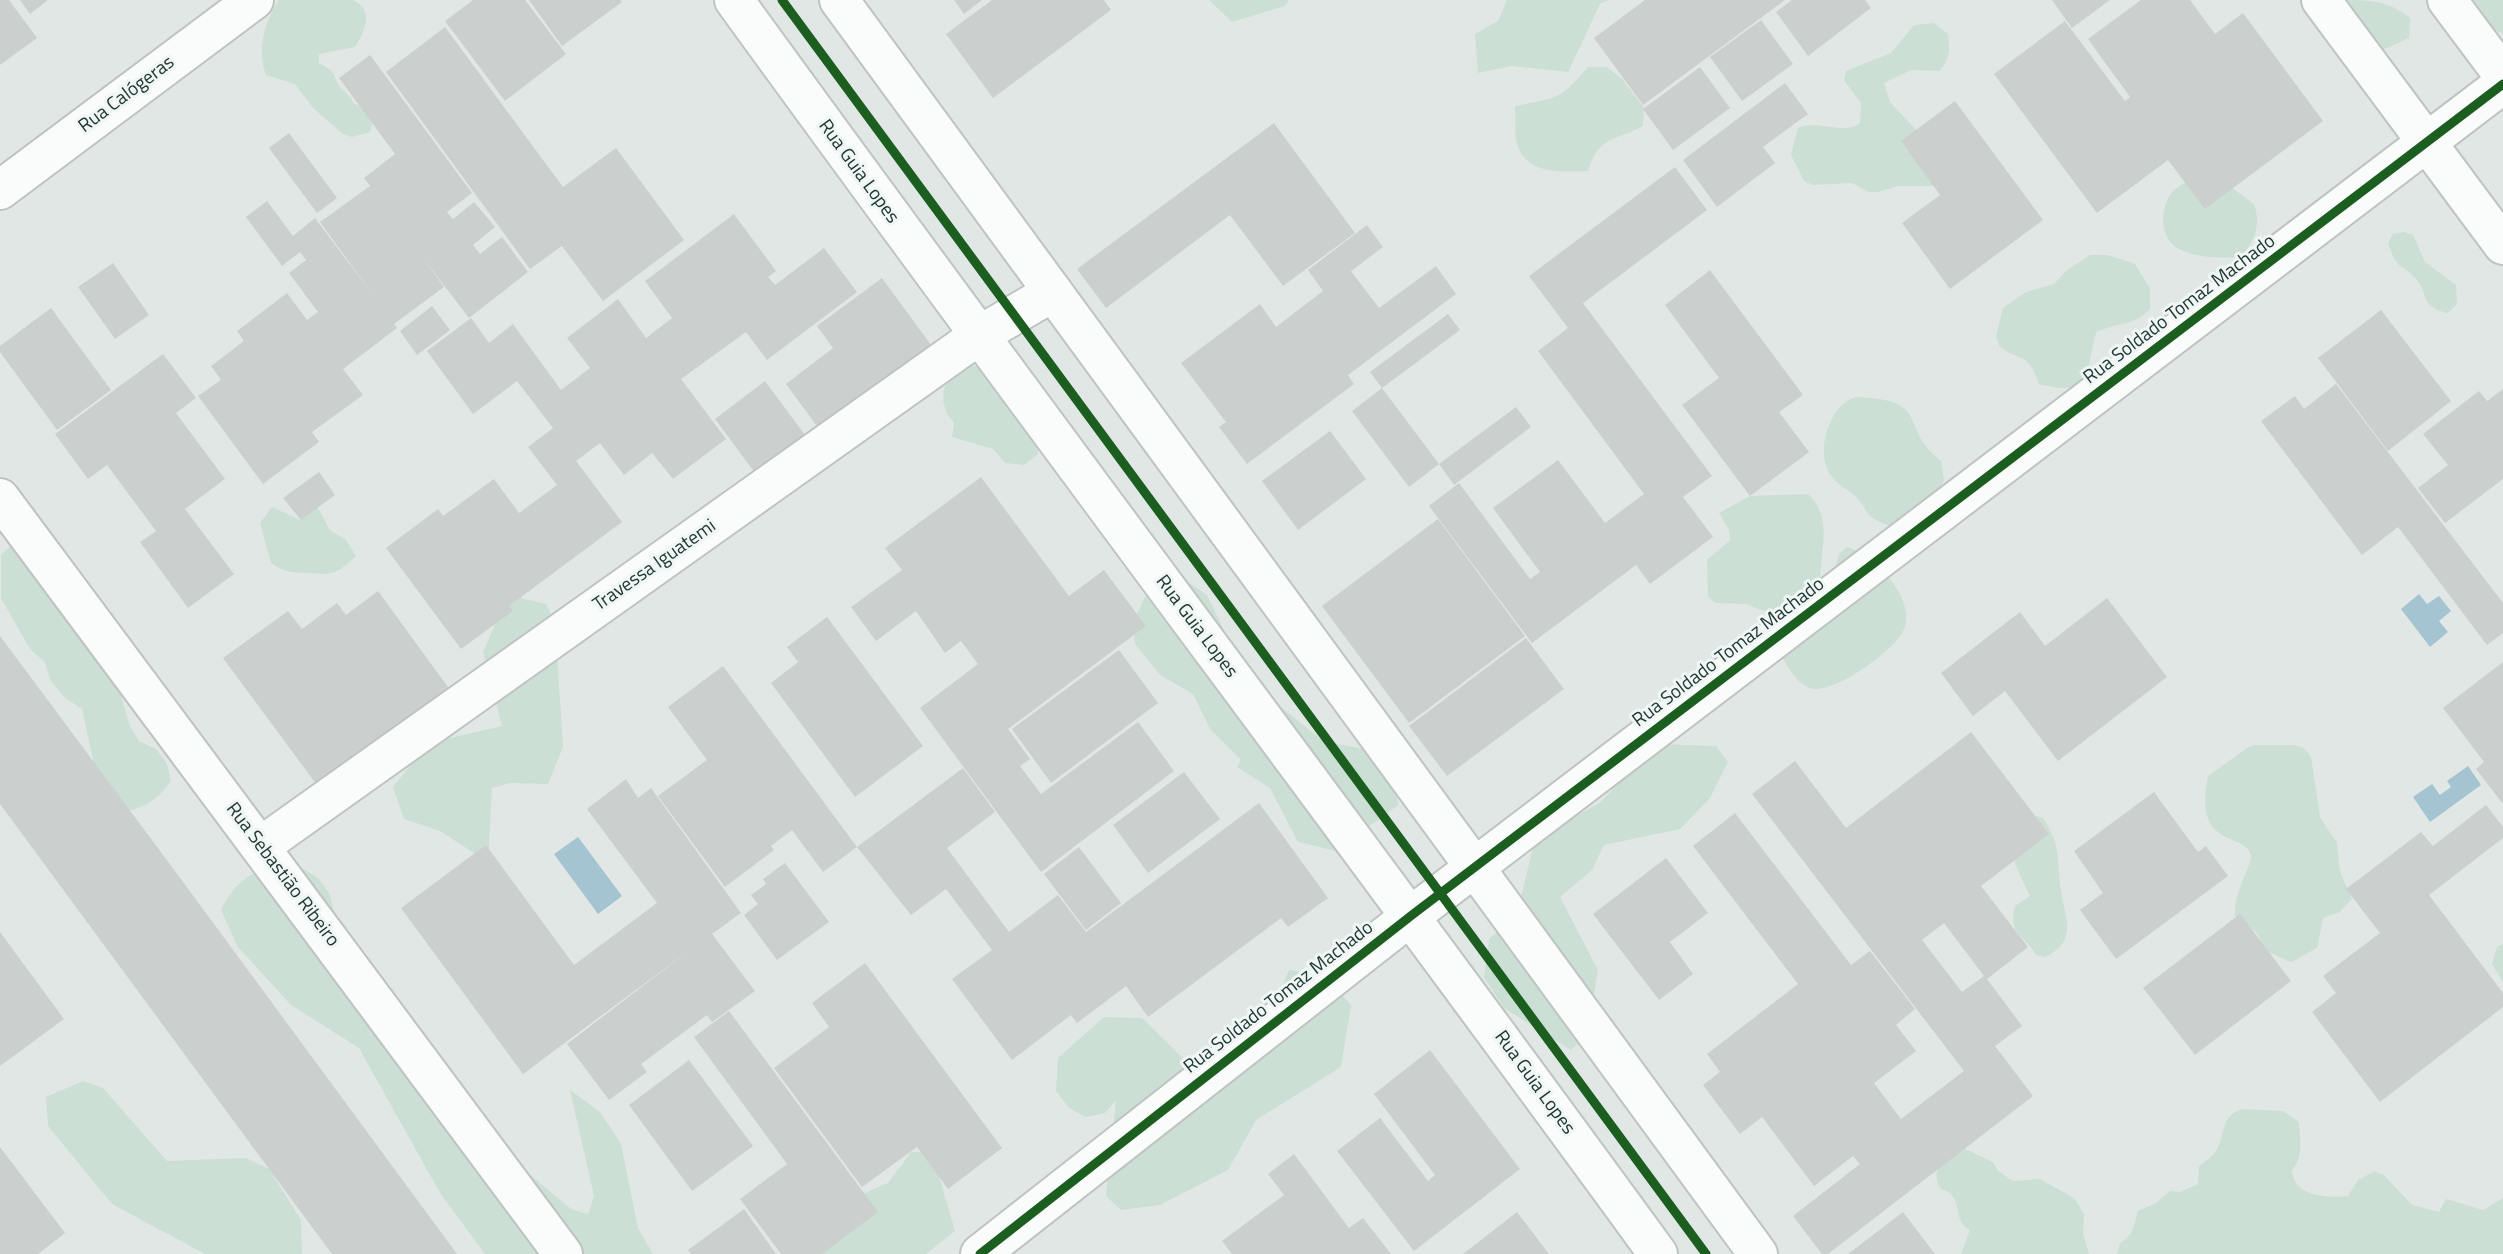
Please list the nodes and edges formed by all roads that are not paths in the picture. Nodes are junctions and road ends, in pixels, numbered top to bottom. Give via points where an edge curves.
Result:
1 (254, 0) edge
2 (734, 0) edge
3 (839, 0) edge
4 (2321, 0) edge
5 (2447, 0) edge
6 (2503, 75) edge
7 (2503, 84) edge
8 (2427, 143) junction
9 (0, 190) edge
10 (2503, 245) edge
11 (1053, 292) junction
12 (978, 337) junction
13 (0, 498) edge
14 (261, 846) junction
15 (1476, 869) junction
16 (1412, 915) junction
17 (563, 1254) edge
18 (980, 1254) edge
19 (1658, 1254) edge
20 (1758, 1254) edge

1 - 9 street, Rua Calógeras
2 - 12 street, Rua Guia Lopes
3 - 11 street
4 - 8 street
5 - 6 street
7 - 8 street, Rua Soldado Tomaz Machado
8 - 10 street
8 - 15 street, Rua Soldado Tomaz Machado
11 - 12 street, Travessa Iguatemi
11 - 15 street
12 - 14 street, Travessa Iguatemi
12 - 16 street, Rua Guia Lopes
13 - 14 street, Rua Sebastião Ribeiro
14 - 17 street, Rua Sebastião Ribeiro
15 - 16 street, Rua Soldado Tomaz Machado
15 - 20 street
16 - 18 street, Rua Soldado Tomaz Machado
16 - 19 street, Rua Guia Lopes

